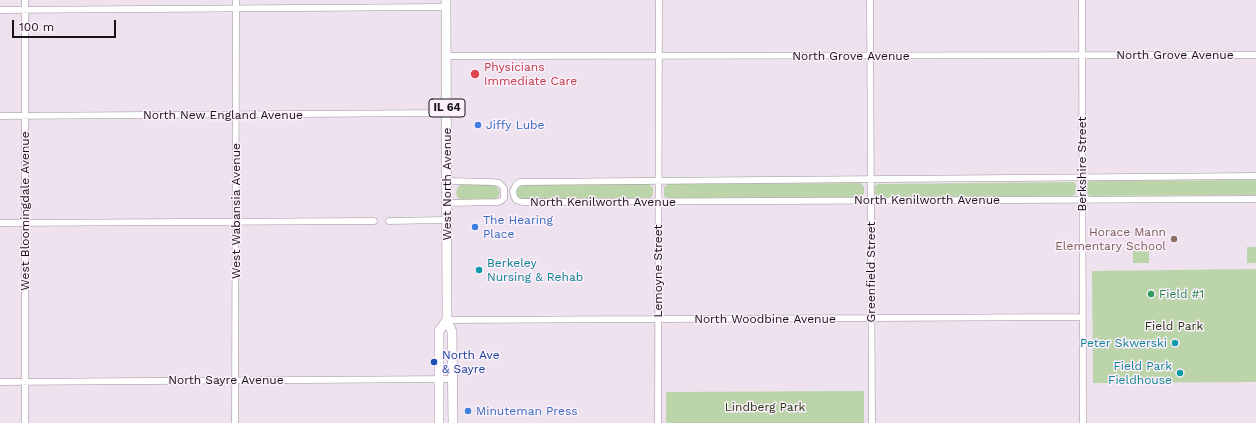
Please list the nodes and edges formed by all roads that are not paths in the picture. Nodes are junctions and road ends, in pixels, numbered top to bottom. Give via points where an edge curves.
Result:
1 (25, 0) edge
2 (236, 0) edge
3 (658, 0) edge
4 (870, 0) edge
5 (1082, 0) edge
6 (446, 4) edge
7 (236, 9) junction
8 (0, 10) edge
9 (25, 10) junction
10 (1256, 55) edge
11 (446, 56) junction
12 (658, 56) junction
13 (870, 56) junction
14 (1082, 56) junction
15 (447, 113) junction
16 (236, 114) junction
17 (0, 116) edge
18 (25, 116) junction
19 (1256, 176) edge
20 (1082, 177) junction
21 (870, 179) junction
22 (447, 181) junction
23 (658, 181) junction
24 (1082, 199) junction
25 (1256, 199) edge
26 (871, 201) junction
27 (658, 202) junction
28 (447, 203) junction
29 (447, 220) junction
30 (236, 221) junction
31 (374, 221) dead end
32 (389, 221) dead end
33 (0, 223) edge
34 (25, 223) junction
35 (1082, 317) junction
36 (870, 318) junction
37 (658, 319) junction
38 (447, 320) junction
39 (439, 379) junction
40 (452, 379) junction
41 (235, 380) junction
42 (0, 382) edge
43 (25, 382) junction
44 (25, 423) edge
45 (235, 423) edge
46 (439, 423) edge
47 (453, 423) edge
48 (658, 423) edge
49 (872, 423) edge
50 (1083, 423) edge

1 - 9 street, West Bloomingdale Avenue
2 - 7 street, West Wabansia Avenue
3 - 12 street, Lemoyne Street
4 - 13 street, Greenfield Street
5 - 14 street, Berkshire Street
6 - 7 street
6 - 11 main road, West North Avenue / IL 64
7 - 9 street
7 - 16 street, West Wabansia Avenue
8 - 9 street
9 - 18 street, West Bloomingdale Avenue
10 - 14 street, North Grove Avenue
11 - 12 street, North Grove Avenue
11 - 15 main road, West North Avenue / IL 64
12 - 13 street, North Grove Avenue
12 - 23 street, Lemoyne Street
13 - 14 street, North Grove Avenue
13 - 21 street, Greenfield Street
14 - 20 street, Berkshire Street
15 - 16 street, North New England Avenue
15 - 22 main road, West North Avenue / IL 64
16 - 18 street, North New England Avenue
16 - 30 street, West Wabansia Avenue
17 - 18 street, North New England Avenue
18 - 34 street, West Bloomingdale Avenue
19 - 20 street, North Kenilworth Avenue
20 - 21 street, North Kenilworth Avenue
20 - 24 street, Berkshire Street
21 - 23 street, North Kenilworth Avenue
21 - 26 street, Greenfield Street
22 - 28 main road, West North Avenue / IL 64
22 - 28 street via 492,182 499,183 504,188 504,198 498,202
23 - 27 street, Lemoyne Street
23 - 27 street, North Kenilworth Avenue via 520,182 513,191 516,200 522,202
24 - 25 street, North Kenilworth Avenue
24 - 26 street, North Kenilworth Avenue
24 - 35 street, Berkshire Street
26 - 27 street, North Kenilworth Avenue
26 - 36 street, Greenfield Street
27 - 37 street, Lemoyne Street
28 - 29 main road, West North Avenue / IL 64
29 - 32 street
29 - 38 main road, West North Avenue / IL 64
30 - 31 street
30 - 34 street
30 - 41 street, West Wabansia Avenue
33 - 34 street
34 - 43 street, West Bloomingdale Avenue
35 - 36 street, North Woodbine Avenue
35 - 50 street, Berkshire Street
36 - 37 street, North Woodbine Avenue
36 - 49 street, Greenfield Street
37 - 38 street, North Woodbine Avenue
37 - 48 street, Lemoyne Street
38 - 39 main road, West North Avenue / IL 64 via 439,331
38 - 40 main road, West North Avenue / IL 64 via 452,332
39 - 40 street, North Sayre Avenue
39 - 41 street, North Sayre Avenue
39 - 46 main road, West North Avenue / IL 64
40 - 47 main road, West North Avenue / IL 64
41 - 43 street, North Sayre Avenue
41 - 45 street, West Wabansia Avenue
42 - 43 street, North Sayre Avenue
43 - 44 street, West Bloomingdale Avenue

